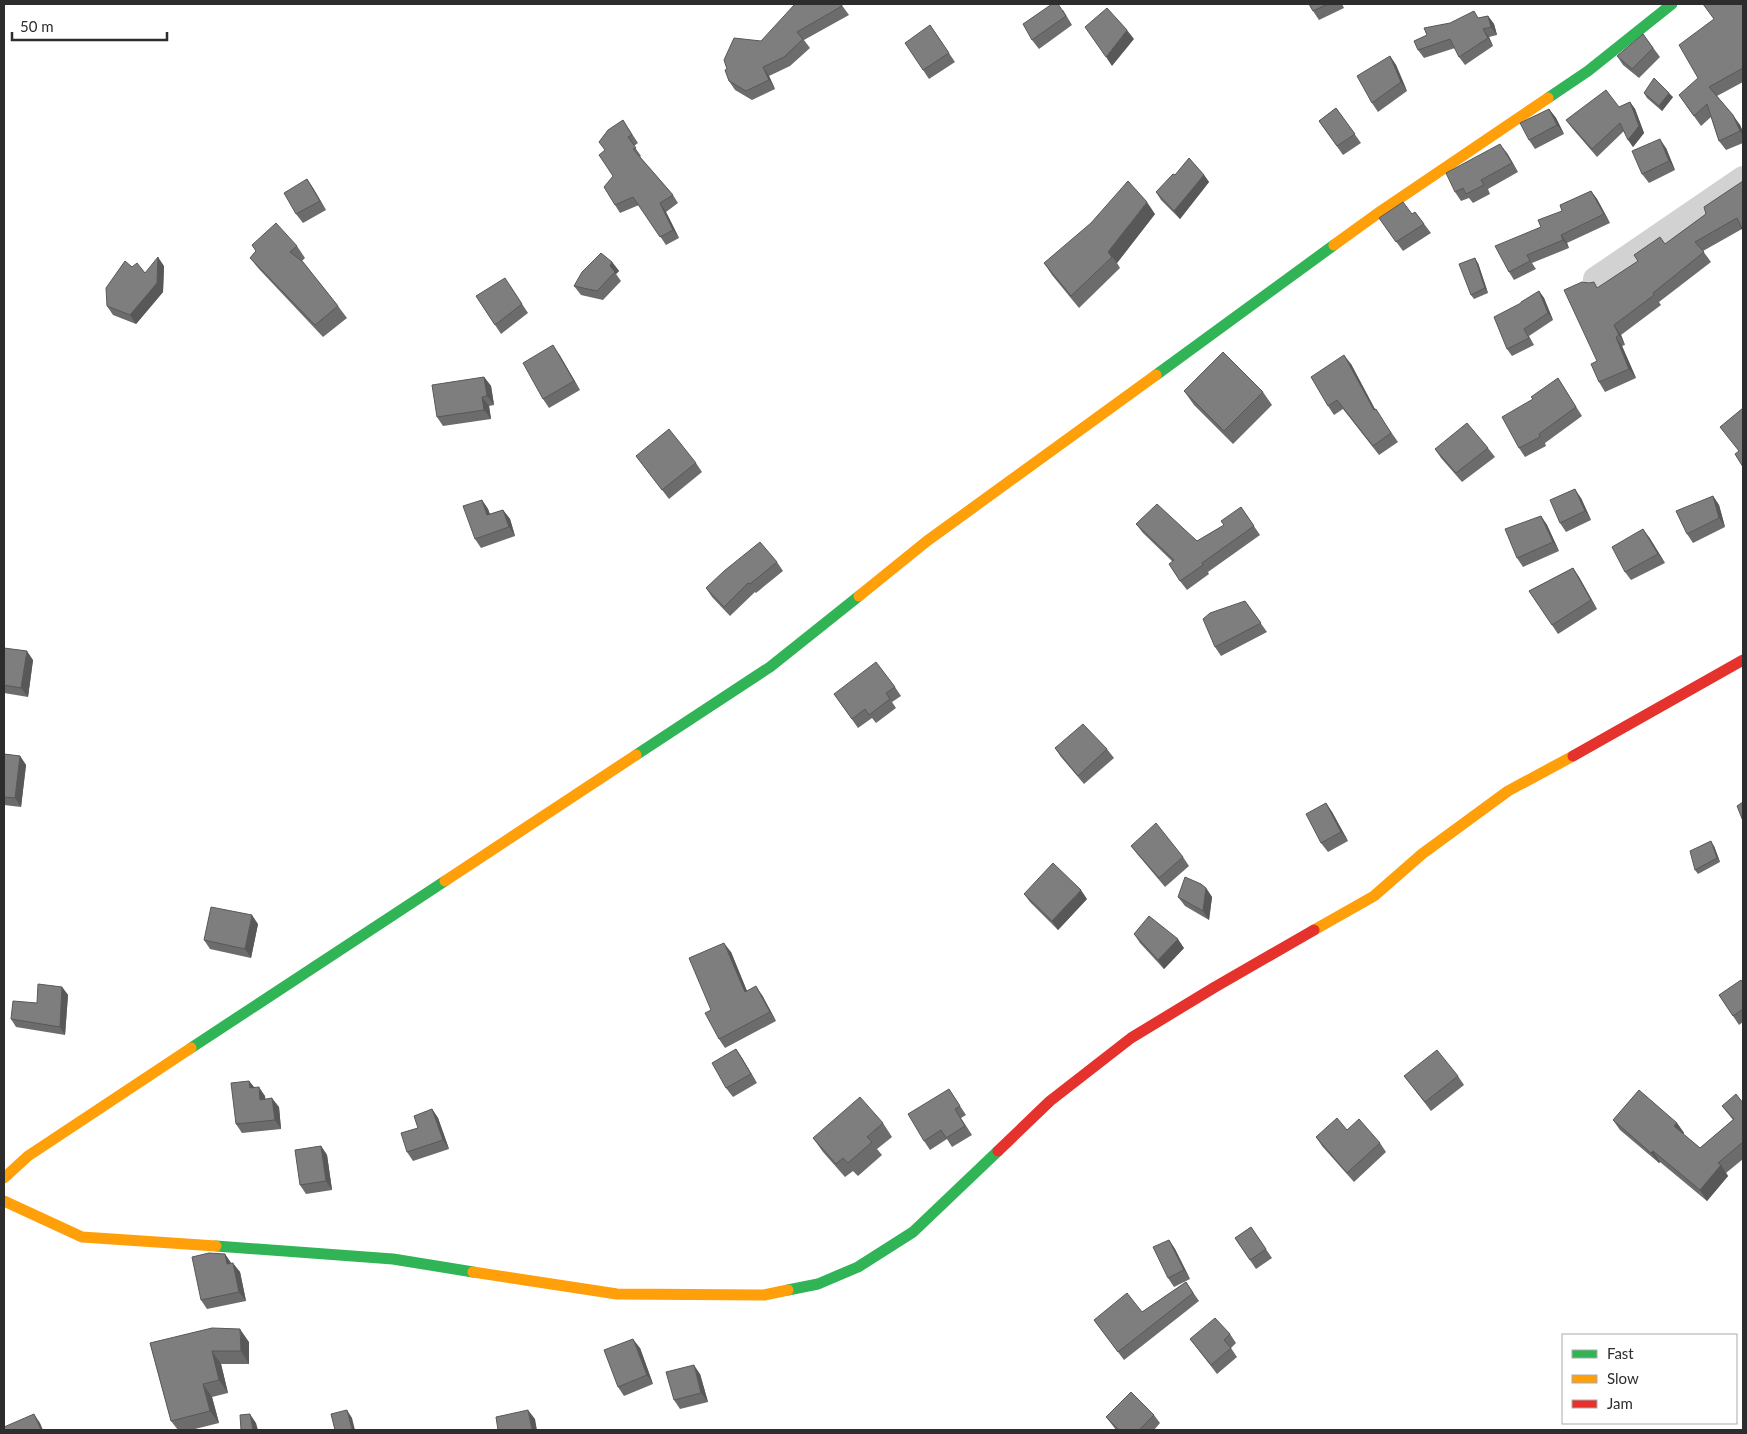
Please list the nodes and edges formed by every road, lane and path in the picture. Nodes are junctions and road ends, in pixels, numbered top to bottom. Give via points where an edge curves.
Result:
1 (1672, 4) edge
2 (1743, 178) edge
3 (1594, 279) dead end
4 (1743, 660) edge
5 (4, 1178) edge
6 (4, 1201) edge

1 - 5 street via 1588,72 1381,211 927,541 770,667 28,1156
2 - 3 street
4 - 6 street via 1508,791 1422,854 1374,896 1131,1038 1050,1101 913,1232 858,1267 818,1284 764,1295 617,1294 393,1258 82,1237

